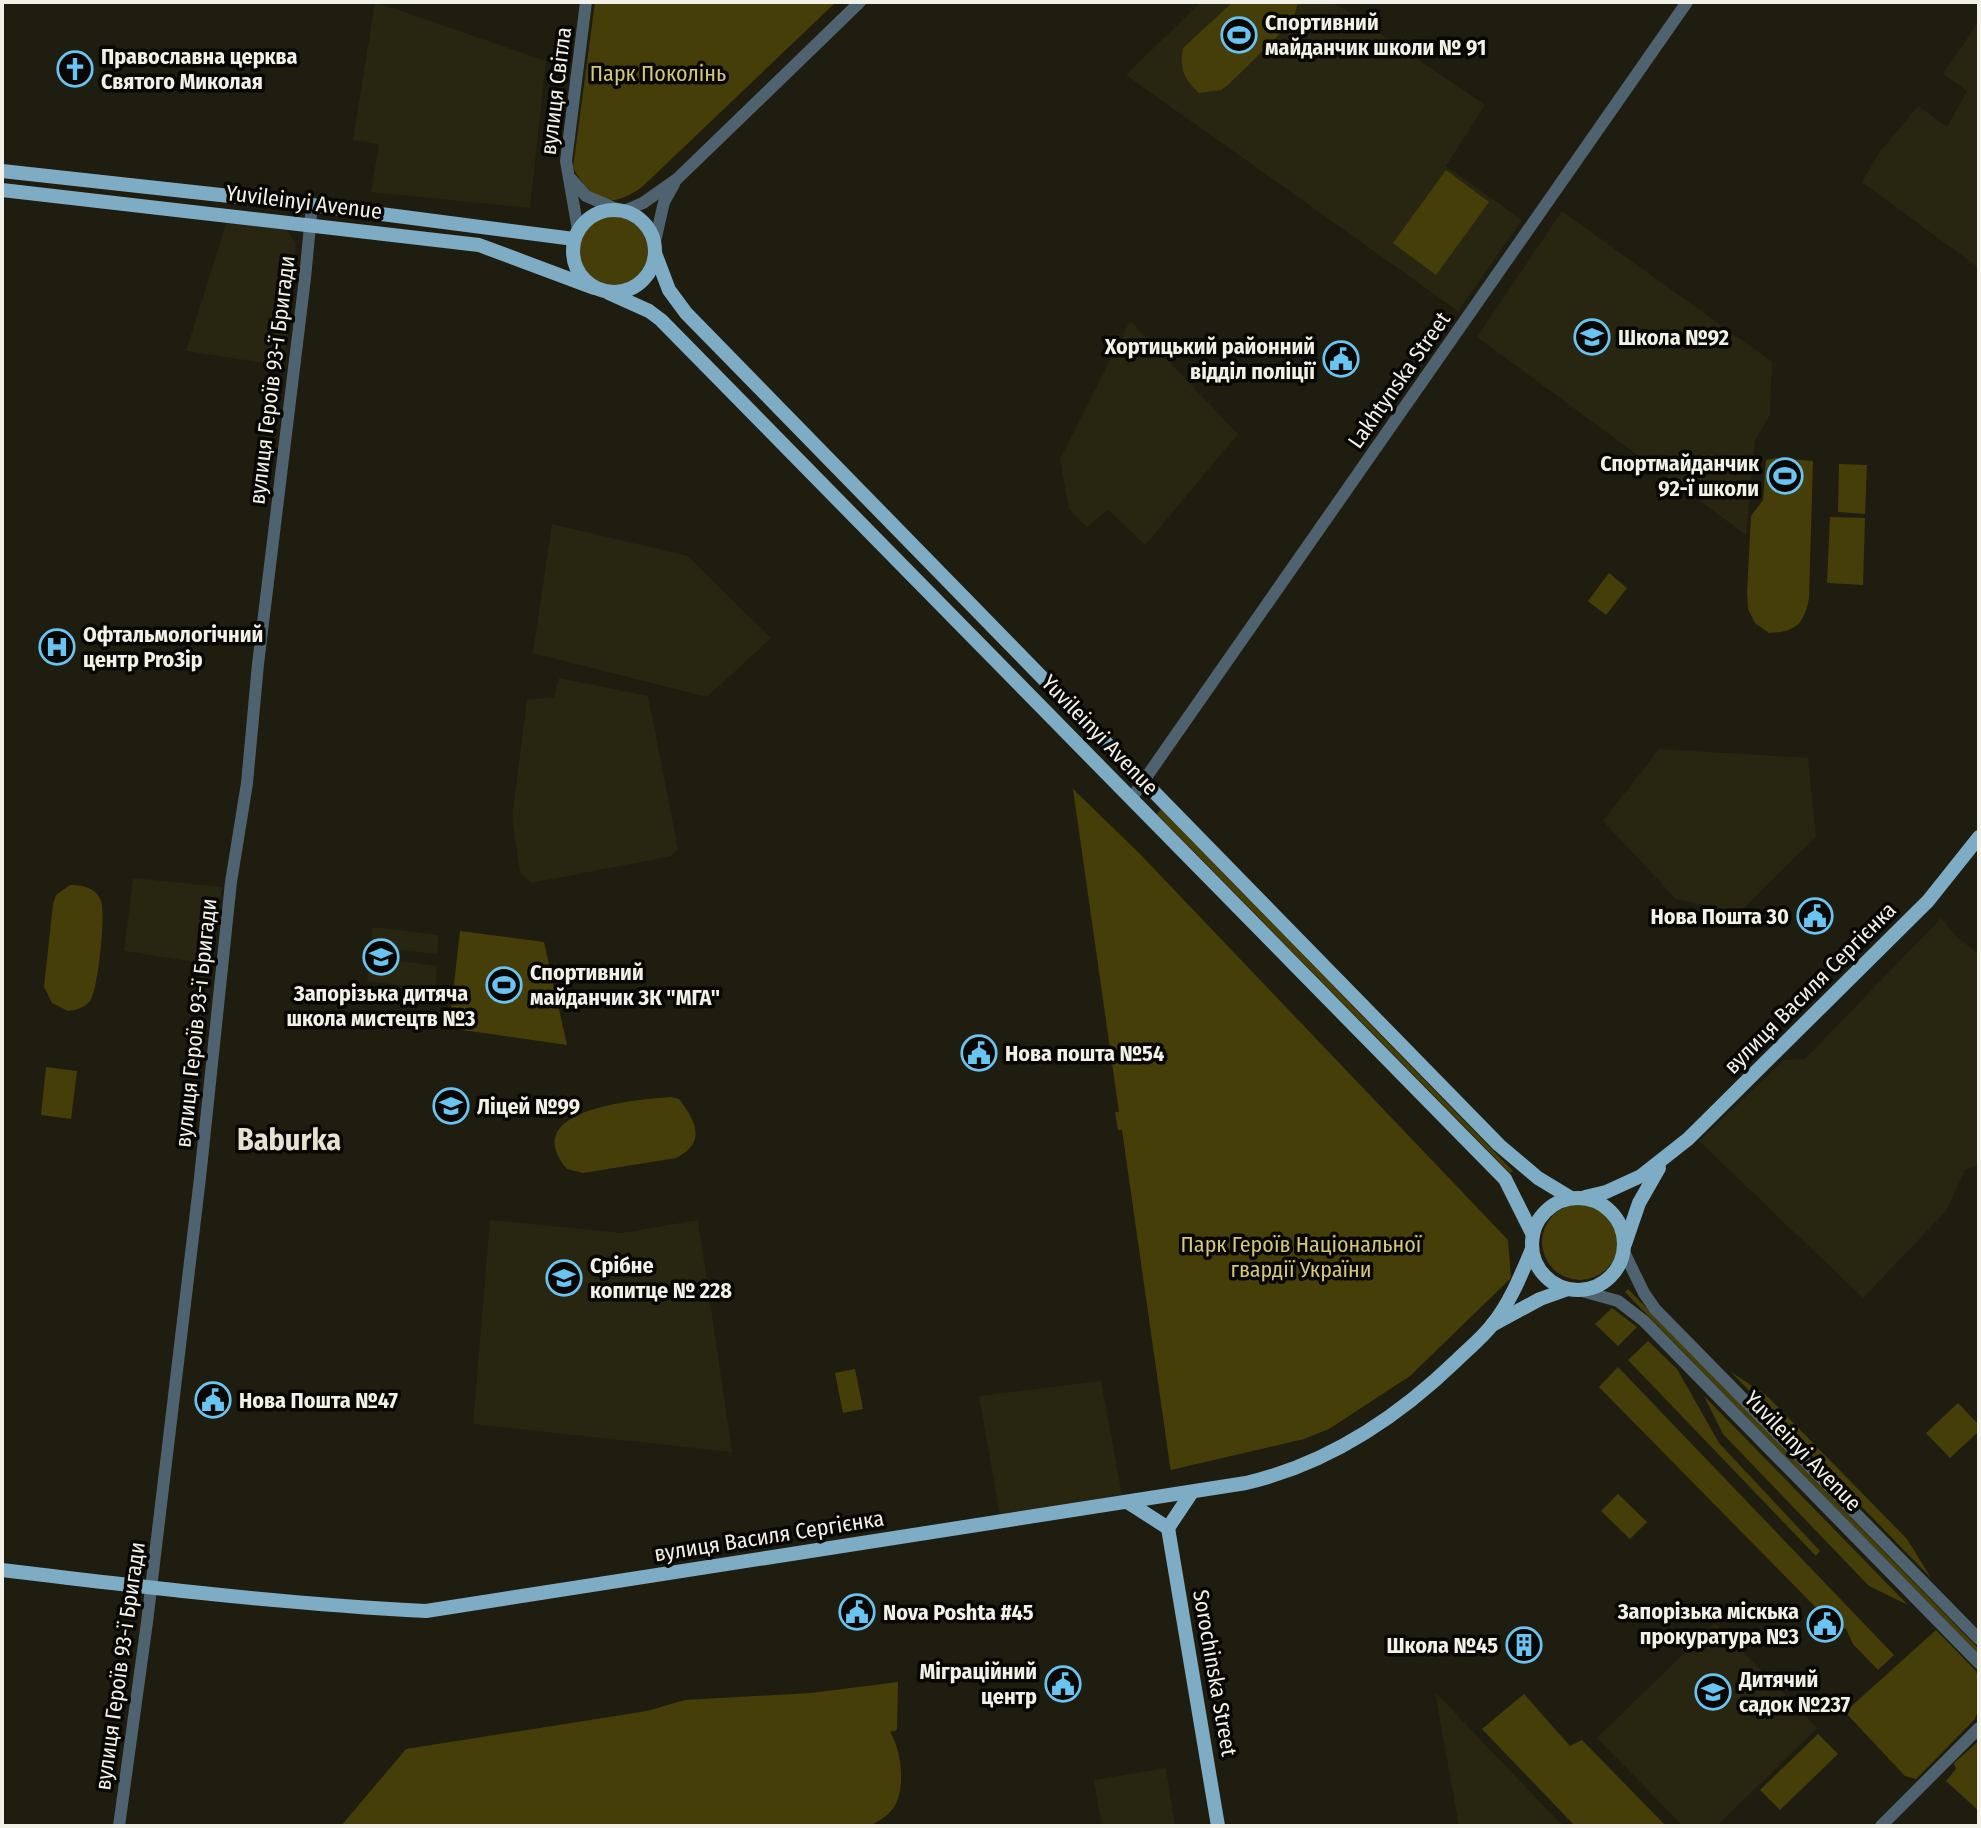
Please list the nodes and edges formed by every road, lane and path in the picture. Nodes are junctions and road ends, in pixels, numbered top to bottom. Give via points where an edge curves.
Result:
1 (586, 2) edge
2 (860, 2) edge
3 (1687, 2) edge
4 (2, 171) edge
5 (571, 179) junction
6 (677, 179) junction
7 (2, 190) edge
8 (312, 205) junction
9 (622, 211) junction
10 (311, 225) junction
11 (576, 234) junction
12 (655, 250) junction
13 (594, 288) junction
14 (609, 293) junction
15 (1144, 781) junction
16 (1131, 799) junction
17 (1979, 837) edge
18 (1663, 1161) junction
19 (1578, 1198) junction
20 (1532, 1242) junction
21 (1625, 1248) junction
22 (1575, 1290) junction
23 (1492, 1325) junction
24 (1192, 1492) junction
25 (1129, 1503) junction
26 (1168, 1528) junction
27 (2, 1570) edge
28 (151, 1588) junction
29 (1979, 1639) edge
30 (1979, 1663) edge
31 (1979, 1728) edge
32 (119, 1826) edge
33 (1218, 1826) edge
34 (1881, 1826) edge

1 - 5 street, вулиця Світла via 566,161
2 - 6 street
3 - 15 street, Lakhtynska Street
4 - 8 main road, Yuvileinyi Avenue
5 - 9 street via 586,196
5 - 11 street, вулиця Світла
6 - 9 street
6 - 12 street via 664,202
7 - 10 main road, Yuvileinyi Avenue
8 - 10 street, вулиця Героїв 93-ї Бригади
8 - 11 main road, Yuvileinyi Avenue
9 - 11 main road via 603,211
9 - 12 main road via 649,230
10 - 13 main road, Yuvileinyi Avenue via 479,245
10 - 28 street, вулиця Героїв 93-ї Бригади
11 - 13 main road via 575,267
12 - 14 main road via 645,278 623,292
12 - 15 main road, Yuvileinyi Avenue via 669,290 686,313
13 - 14 main road
14 - 16 main road, Yuvileinyi Avenue via 661,320
15 - 16 street, Lakhtynska Street
15 - 19 main road, Yuvileinyi Avenue via 1499,1145 1538,1178
16 - 20 main road, Yuvileinyi Avenue via 1505,1179
17 - 18 main road, вулиця Василя Сергієнка via 1928,901
18 - 19 main road, вулиця Василя Сергієнка via 1622,1186
18 - 21 main road, вулиця Василя Сергієнка via 1639,1203
19 - 20 main road via 1546,1210
19 - 21 main road via 1598,1201 1618,1219
20 - 22 main road via 1543,1275
20 - 23 main road, вулиця Василя Сергієнка via 1513,1292
21 - 22 main road via 1610,1279
21 - 29 street, Yuvileinyi Avenue via 1655,1309
22 - 23 main road, вулиця Василя Сергієнка via 1540,1299
22 - 30 street, Yuvileinyi Avenue via 1618,1301 1644,1321
23 - 24 main road, вулиця Василя Сергієнка via 1427,1390 1364,1434 1272,1477
24 - 25 main road, вулиця Василя Сергієнка
24 - 26 main road
25 - 26 main road
25 - 28 main road, вулиця Василя Сергієнка via 426,1611
26 - 33 main road, Sorochinska Street
27 - 28 main road, вулиця Василя Сергієнка
28 - 32 street, вулиця Героїв 93-ї Бригади
31 - 34 street

